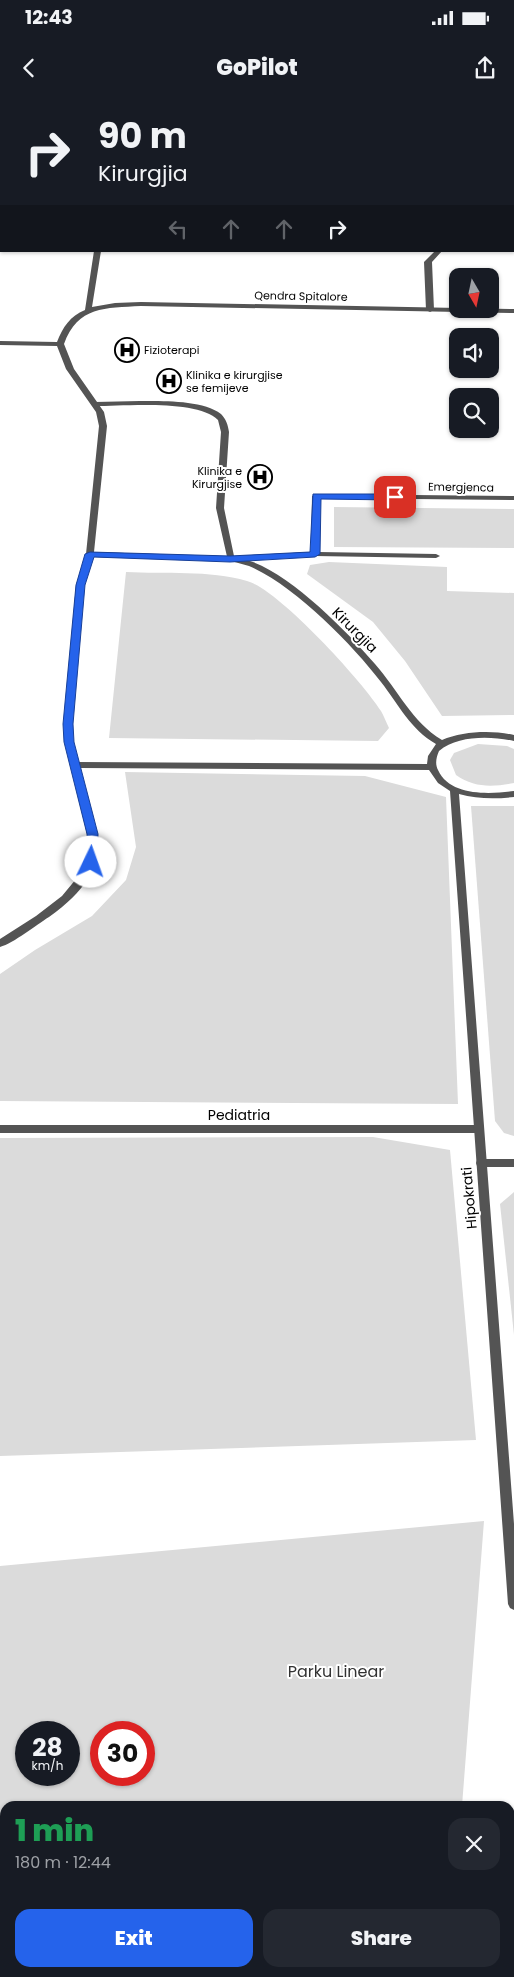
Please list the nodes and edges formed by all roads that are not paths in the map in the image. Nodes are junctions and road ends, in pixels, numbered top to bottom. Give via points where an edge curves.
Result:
1 (98, 252) edge
2 (438, 252) edge
3 (88, 310) junction
4 (430, 310) junction
5 (514, 310) edge
6 (0, 343) edge
7 (60, 344) junction
8 (95, 404) junction
9 (514, 498) edge
10 (90, 554) junction
11 (315, 554) junction
12 (436, 556) dead end
13 (230, 559) junction
14 (514, 738) edge
15 (442, 744) junction
16 (76, 764) junction
17 (431, 767) junction
18 (454, 790) junction
19 (514, 794) edge
20 (0, 944) edge
21 (478, 1129) junction
22 (0, 1130) edge
23 (481, 1163) junction
24 (514, 1163) edge
25 (511, 1498) edge
26 (514, 1604) edge

1 - 3 street
2 - 4 street via 428,262
3 - 4 street, Qendra Spitalore via 141,304
3 - 7 street via 68,324
4 - 5 street, Qendra Spitalore
6 - 7 street
7 - 8 street via 70,368
8 - 10 street via 100,412 104,436
8 - 13 street via 184,406 217,414 225,432 220,508
9 - 11 street, Emergjenca via 316,496
10 - 13 street, Kirurgjia
10 - 16 street via 80,585 68,724 69,742
11 - 12 street, Kirurgjia
11 - 13 street, Kirurgjia
13 - 15 street, Kirurgjia via 266,572 310,604 384,679 415,725
14 - 15 street via 470,736
15 - 17 street via 432,755
16 - 17 street
16 - 20 street via 92,834 91,862 79,884 59,904
17 - 18 street via 440,781
18 - 19 street via 480,795
18 - 21 street, Hipokrati
21 - 22 street, Pediatria
21 - 23 street, Hipokrati
23 - 24 street
23 - 25 street, Hipokrati
25 - 26 street, Hipokrati

